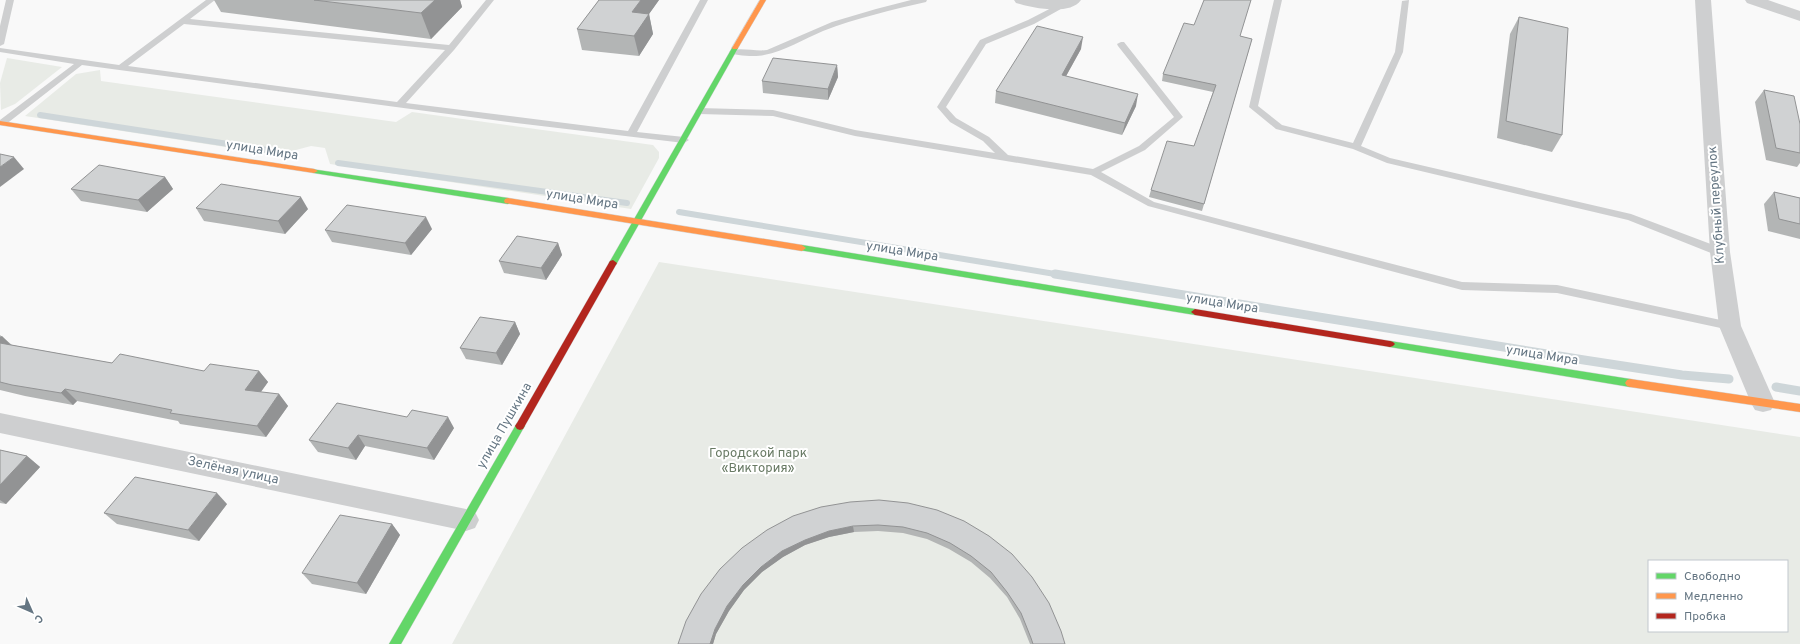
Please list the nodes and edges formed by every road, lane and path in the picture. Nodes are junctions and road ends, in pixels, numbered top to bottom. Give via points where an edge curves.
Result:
1 (10, 0) edge
2 (211, 0) edge
3 (490, 0) edge
4 (704, 0) edge
5 (763, 0) edge
6 (923, 0) edge
7 (1022, 0) edge
8 (1278, 0) edge
9 (1407, 0) edge
10 (1703, 0) edge
11 (1753, 0) edge
12 (1069, 2) edge
13 (1800, 16) edge
14 (182, 21) junction
15 (0, 44) edge
16 (1121, 44) dead end
17 (451, 48) junction
18 (0, 50) edge
19 (733, 52) junction
20 (81, 62) junction
21 (120, 68) junction
22 (400, 104) junction
23 (699, 111) junction
24 (1, 124) edge
25 (631, 134) junction
26 (684, 140) junction
27 (1356, 147) junction
28 (1007, 158) junction
29 (1094, 172) junction
30 (637, 222) junction
31 (1720, 252) junction
32 (1730, 326) junction
33 (1763, 403) junction
34 (1800, 408) edge
35 (0, 423) edge
36 (466, 520) junction
37 (395, 644) edge

1 - 15 lane
2 - 14 lane
3 - 17 lane
4 - 25 lane
5 - 19 main road, улица Пушкина
6 - 19 lane via 856,16 763,53
7 - 12 street
8 - 27 lane via 1253,107 1279,127
9 - 27 lane via 1399,52
10 - 31 street, Клубный переулок
11 - 13 street
12 - 28 lane via 1031,22 983,42 941,107 953,120 986,140
14 - 17 lane
14 - 21 lane
16 - 29 lane via 1178,117 1142,148
17 - 22 lane
18 - 20 lane
19 - 23 main road, улица Пушкина
20 - 21 lane
20 - 24 lane
21 - 22 lane
22 - 25 lane
23 - 26 main road, улица Пушкина
23 - 28 lane via 773,113 855,133
24 - 30 main road, улица Мира
25 - 26 lane
26 - 30 main road, улица Пушкина
27 - 31 lane via 1387,160 1631,218
28 - 29 lane
29 - 32 lane via 1151,204 1462,286 1557,289
30 - 33 main road, улица Мира via 1590,378
30 - 36 main road, улица Пушкина
31 - 32 street, Клубный переулок
32 - 33 street, Клубный переулок
33 - 34 main road, улица Мира
35 - 36 street, Зелёная улица
36 - 37 main road, улица Пушкина

